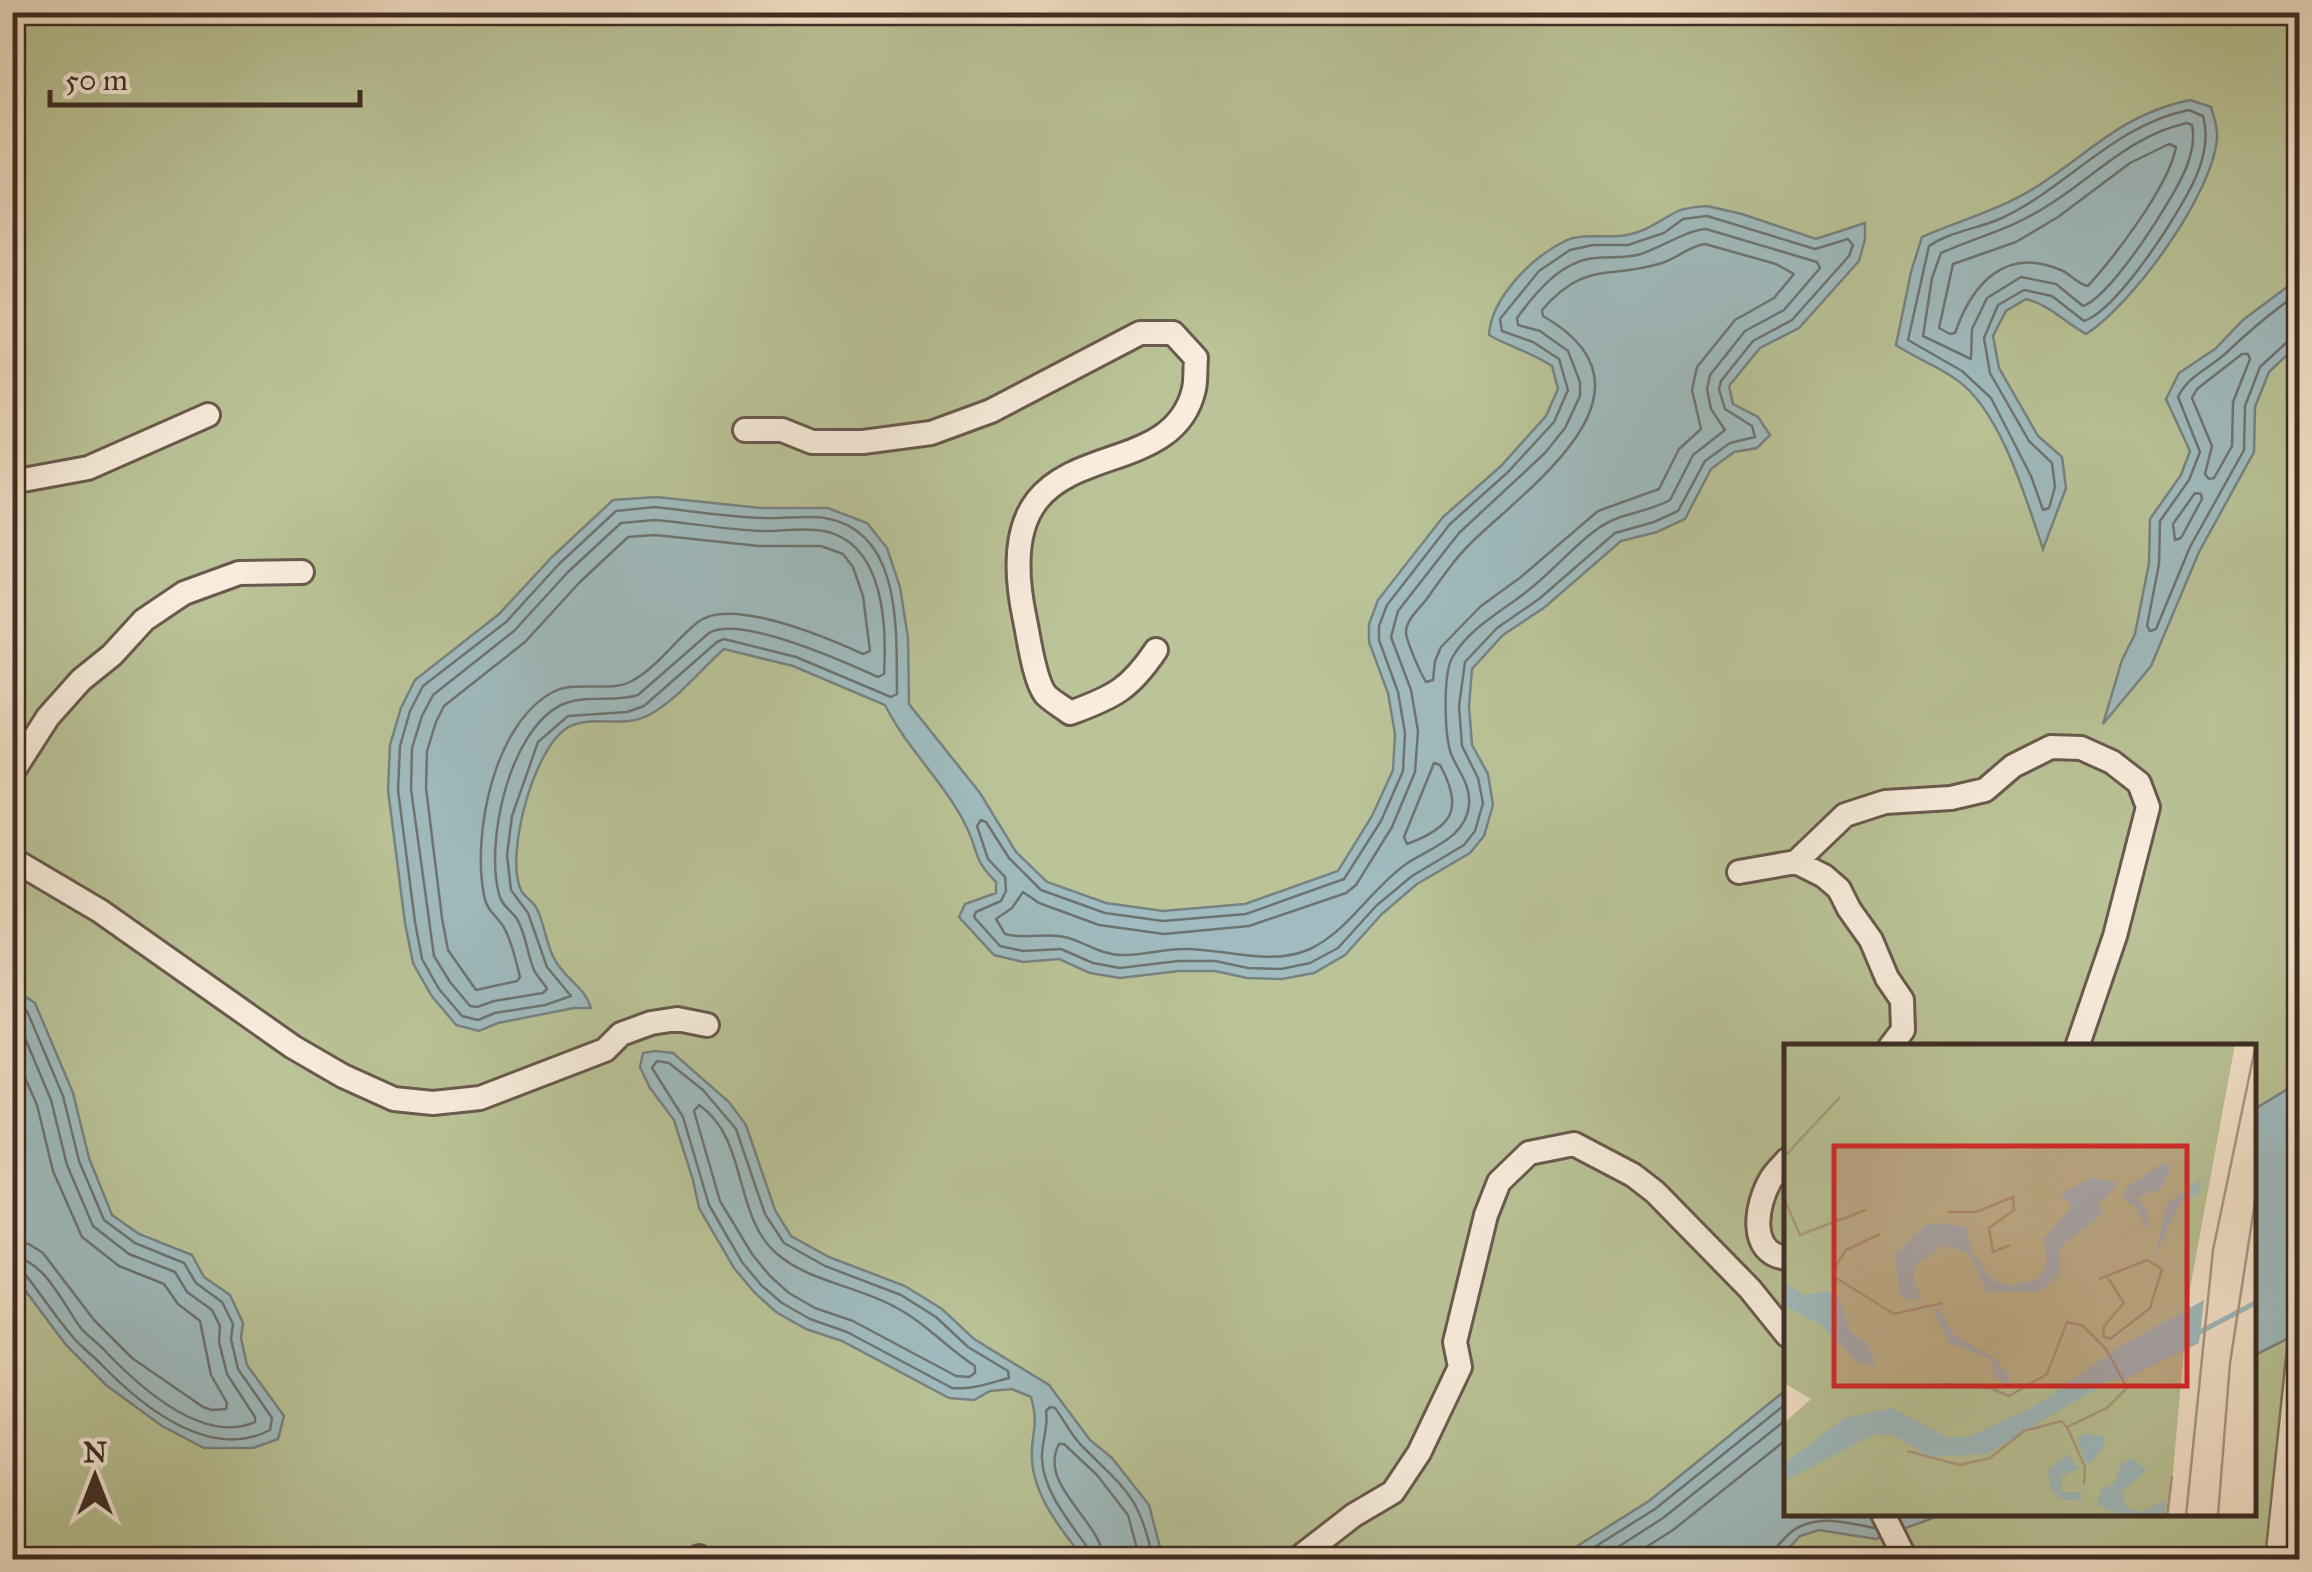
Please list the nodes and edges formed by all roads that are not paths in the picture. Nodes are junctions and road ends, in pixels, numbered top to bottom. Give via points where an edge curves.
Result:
1 (208, 415) dead end
2 (745, 430) dead end
3 (12, 482) edge
4 (302, 572) dead end
5 (1156, 650) dead end
6 (12, 773) edge
7 (12, 859) edge
8 (1796, 862) junction
9 (1740, 872) dead end
10 (707, 1026) dead end
11 (1892, 1044) edge
12 (2078, 1044) edge
13 (1784, 1164) edge
14 (1784, 1258) edge
15 (1784, 1331) edge
16 (1884, 1517) edge
17 (1296, 1560) edge
18 (1906, 1560) edge

1 - 3 lane via 88,468
2 - 5 lane via 782,430 812,442 931,432 991,411 1140,333 1173,333 1196,358 1194,390 1180,418 1161,437 1070,472 1036,499 1019,539 1019,592 1045,694 1070,712 1103,701 1136,680
4 - 6 lane via 239,573 184,593 144,620 59,704
7 - 10 lane via 100,911 293,1047 394,1099 480,1098 605,1050 621,1034 650,1023 678,1019
8 - 9 lane
8 - 11 lane via 1840,888 1871,940 1902,1000 1903,1030
8 - 12 lane via 1845,815 1885,802 1985,790 2050,747 2082,748 2112,762 2139,783 2148,808
13 - 14 lane via 1756,1220 1761,1242
15 - 17 lane via 1634,1176 1574,1144 1529,1153 1500,1182 1486,1215 1455,1342 1460,1367 1419,1453 1393,1492
16 - 18 lane

